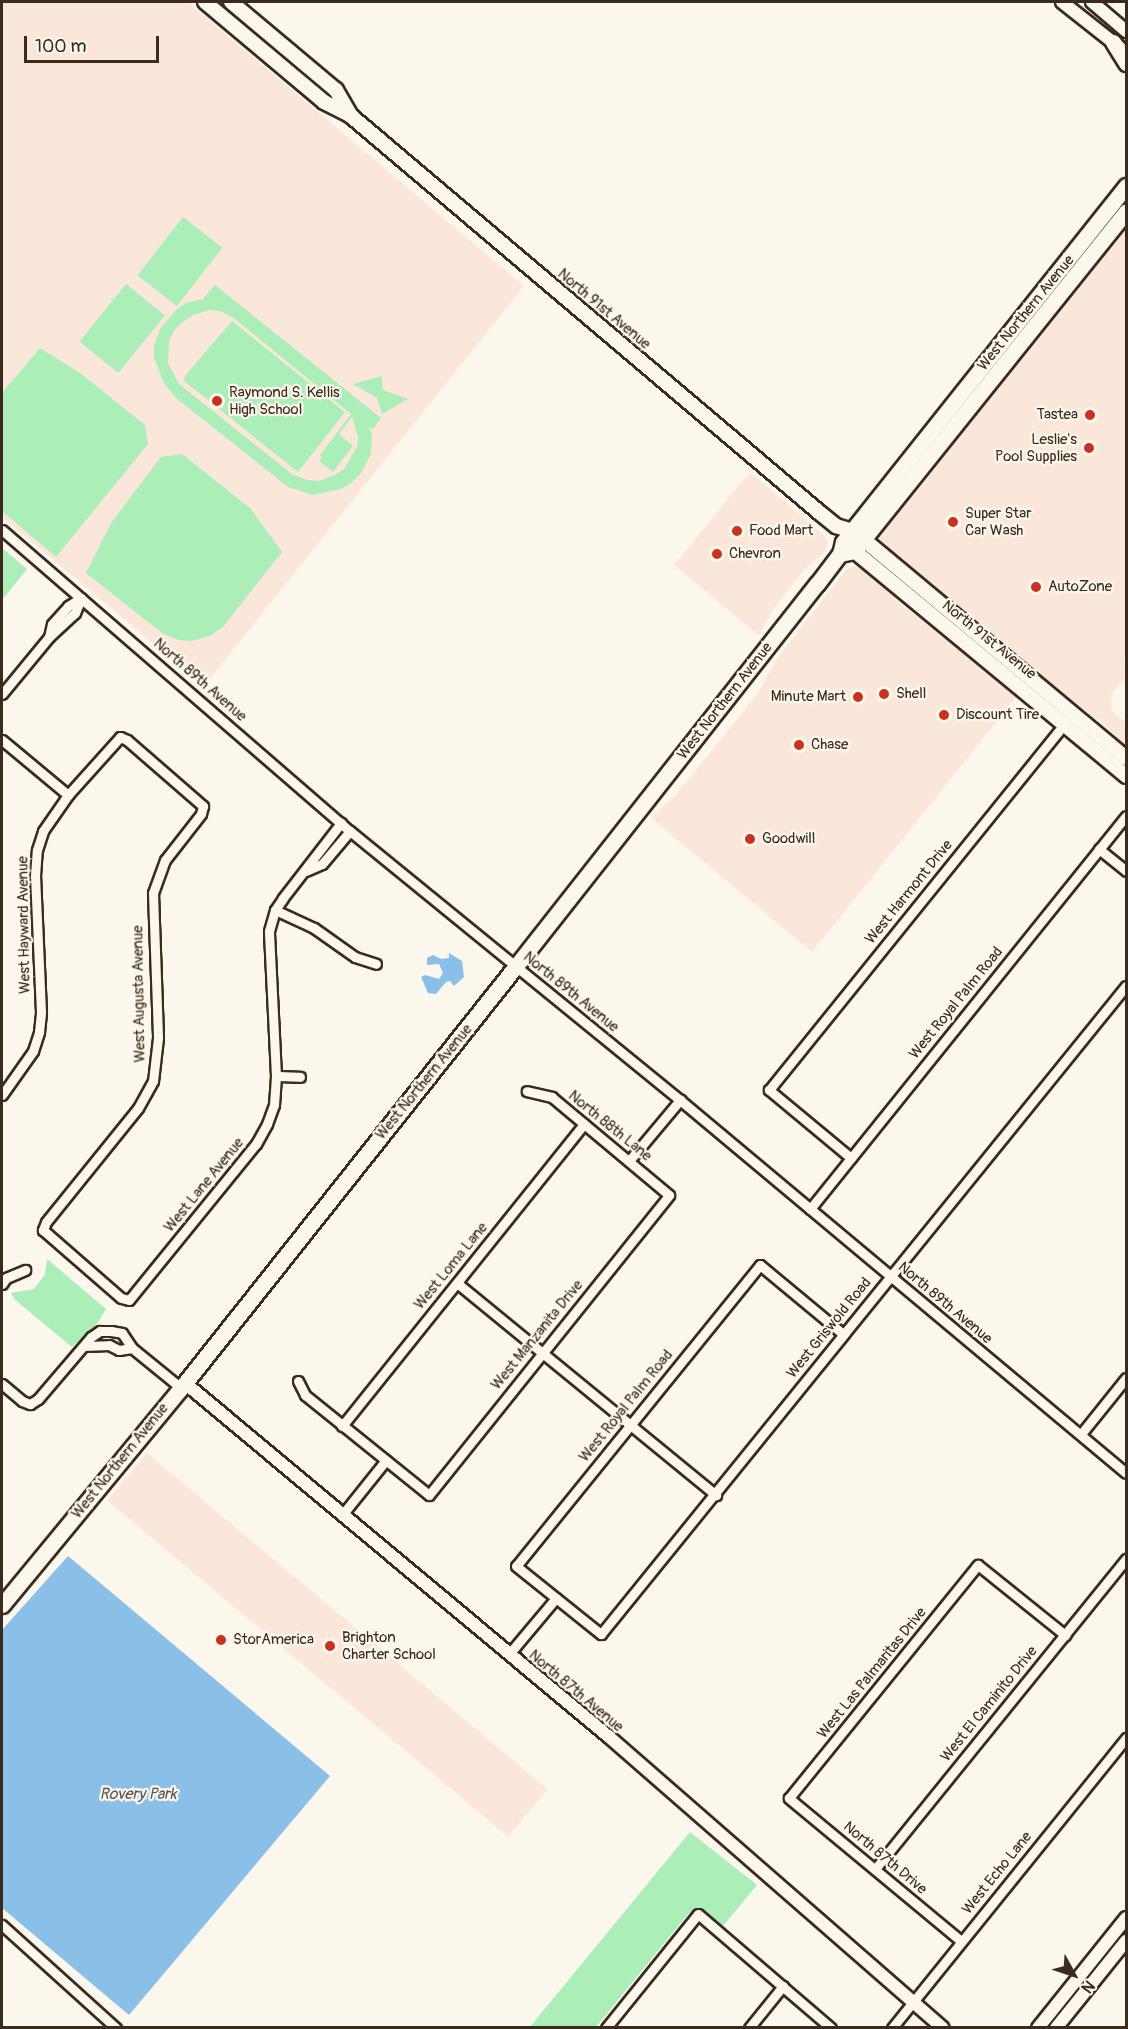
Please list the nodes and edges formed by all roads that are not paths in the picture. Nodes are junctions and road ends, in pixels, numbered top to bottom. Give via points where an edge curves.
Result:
1 (205, 2) edge
2 (231, 2) edge
3 (1062, 2) edge
4 (1092, 2) edge
5 (258, 24) junction
6 (1126, 30) edge
7 (247, 37) junction
8 (1113, 42) junction
9 (1126, 52) edge
10 (1126, 63) edge
11 (351, 116) junction
12 (1126, 186) edge
13 (1126, 211) edge
14 (1026, 324) junction
15 (2, 530) edge
16 (850, 543) junction
17 (81, 598) junction
18 (950, 630) junction
19 (1023, 672) junction
20 (2, 694) edge
21 (1069, 718) junction
22 (2, 740) edge
23 (1126, 758) edge
24 (1126, 776) edge
25 (68, 795) junction
26 (203, 806) joint
27 (1126, 816) edge
28 (341, 823) junction
29 (350, 831) junction
30 (1099, 849) junction
31 (306, 871) junction
32 (1126, 871) edge
33 (275, 910) junction
34 (376, 964) dead end
35 (516, 966) junction
36 (1126, 986) edge
37 (276, 1076) junction
38 (300, 1077) dead end
39 (527, 1091) dead end
40 (2, 1095) edge
41 (680, 1100) junction
42 (584, 1124) junction
43 (851, 1158) junction
44 (629, 1161) junction
45 (669, 1195) joint
46 (810, 1209) junction
47 (25, 1270) dead end
48 (891, 1277) junction
49 (457, 1283) junction
50 (2, 1284) edge
51 (129, 1300) joint
52 (111, 1331) junction
53 (843, 1334) junction
54 (109, 1345) junction
55 (84, 1346) junction
56 (132, 1348) junction
57 (543, 1353) junction
58 (1126, 1378) edge
59 (298, 1381) dead end
60 (2, 1384) edge
61 (183, 1385) junction
62 (630, 1425) junction
63 (342, 1426) junction
64 (1081, 1434) junction
65 (386, 1460) junction
66 (1126, 1473) edge
67 (716, 1495) junction
68 (342, 1515) junction
69 (1125, 1566) edge
70 (556, 1598) junction
71 (2, 1605) edge
72 (1065, 1635) junction
73 (509, 1654) junction
74 (1126, 1738) edge
75 (789, 1798) joint
76 (875, 1869) junction
77 (1126, 1918) edge
78 (2, 1925) edge
79 (961, 1941) junction
80 (1126, 1941) edge
81 (783, 1986) junction
82 (912, 2002) junction
83 (116, 2028) edge
84 (606, 2028) edge
85 (749, 2028) edge
86 (831, 2028) edge
87 (892, 2028) edge
88 (944, 2028) edge
89 (1038, 2028) edge
90 (1056, 2028) edge

1 - 7 main road, North 91st Avenue
2 - 5 main road, North 91st Avenue
3 - 8 street
4 - 6 street
5 - 7 main road
5 - 11 main road, North 91st Avenue via 336,90
7 - 11 main road, North 91st Avenue via 324,102
8 - 9 street
8 - 10 main road
11 - 16 main road, North 91st Avenue via 837,526
12 - 14 main road, West Northern Avenue
13 - 14 main road, West Northern Avenue
14 - 16 main road, West Northern Avenue
15 - 17 street, North 89th Avenue
16 - 18 main road, North 91st Avenue
16 - 19 main road, North 91st Avenue
16 - 35 main road, West Northern Avenue
17 - 20 street via 75,613
17 - 28 street, North 89th Avenue
18 - 19 main road via 964,631 997,658
18 - 21 main road, North 91st Avenue
19 - 21 main road, North 91st Avenue
21 - 23 main road, North 91st Avenue
21 - 24 main road, North 91st Avenue
21 - 43 street, West Harmont Drive via 769,1090
22 - 25 street
25 - 26 street, West Hayward Avenue via 120,737
25 - 40 street, West Hayward Avenue via 51,816 38,850 35,876 39,1032 33,1051
26 - 51 street, West Augusta Avenue via 165,860 153,893 158,1038 153,1081 138,1108 43,1230 121,1298
27 - 30 street, West Royal Palm Road
28 - 29 street, North 89th Avenue
28 - 31 street, West Lane Avenue via 311,859
29 - 31 street, West Lane Avenue via 322,864
29 - 35 street, North 89th Avenue
30 - 32 street
30 - 43 street, West Royal Palm Road
31 - 33 street, West Lane Avenue
33 - 34 street via 314,928 355,957
33 - 37 street, West Lane Avenue via 269,948
35 - 41 street, North 89th Avenue
35 - 61 main road, West Northern Avenue
36 - 48 street, West Griswold Road
37 - 38 street
37 - 51 street, West Lane Avenue via 273,1105 256,1144
39 - 42 street, North 88th Lane via 552,1098
41 - 44 street
41 - 46 street, North 89th Avenue
42 - 44 street, North 88th Lane
42 - 49 street, West Loma Lane
43 - 46 street, West Royal Palm Road
44 - 45 street, North 88th Lane
45 - 57 street, West Manzanita Drive
46 - 48 street, North 89th Avenue
47 - 50 street via 6,1278
48 - 53 street, West Griswold Road
48 - 64 street, North 89th Avenue
49 - 57 street
49 - 63 street, West Loma Lane
52 - 54 street
52 - 55 street via 100,1331
52 - 56 street, North 87th Avenue via 122,1333
53 - 62 street, West Royal Palm Road via 760,1265
53 - 67 street, West Griswold Road
54 - 55 street
54 - 56 street via 119,1350
55 - 60 street via 30,1404
56 - 61 street, North 87th Avenue
57 - 62 street
57 - 65 street, West Manzanita Drive via 429,1495
58 - 64 street
59 - 63 street via 305,1395
61 - 68 street, North 87th Avenue
61 - 71 main road, West Northern Avenue
62 - 67 street
62 - 70 street, West Royal Palm Road via 516,1566
63 - 65 street
64 - 66 street, North 89th Avenue
65 - 68 street
67 - 70 street, West Griswold Road via 601,1634
68 - 73 street, North 87th Avenue
69 - 72 street, West El Caminito Drive
70 - 73 street
72 - 75 street, West Las Palmaritas Drive via 978,1565
72 - 76 street, West El Caminito Drive
73 - 82 street, North 87th Avenue via 626,1751
74 - 79 street, West Echo Lane
75 - 76 street, North 87th Drive
76 - 79 street, North 87th Drive
77 - 89 street
78 - 83 street
79 - 82 street, West Echo Lane
80 - 90 street
81 - 84 street via 698,1914
81 - 85 street
81 - 86 street
82 - 87 street, West Echo Lane
82 - 88 street, North 87th Avenue

